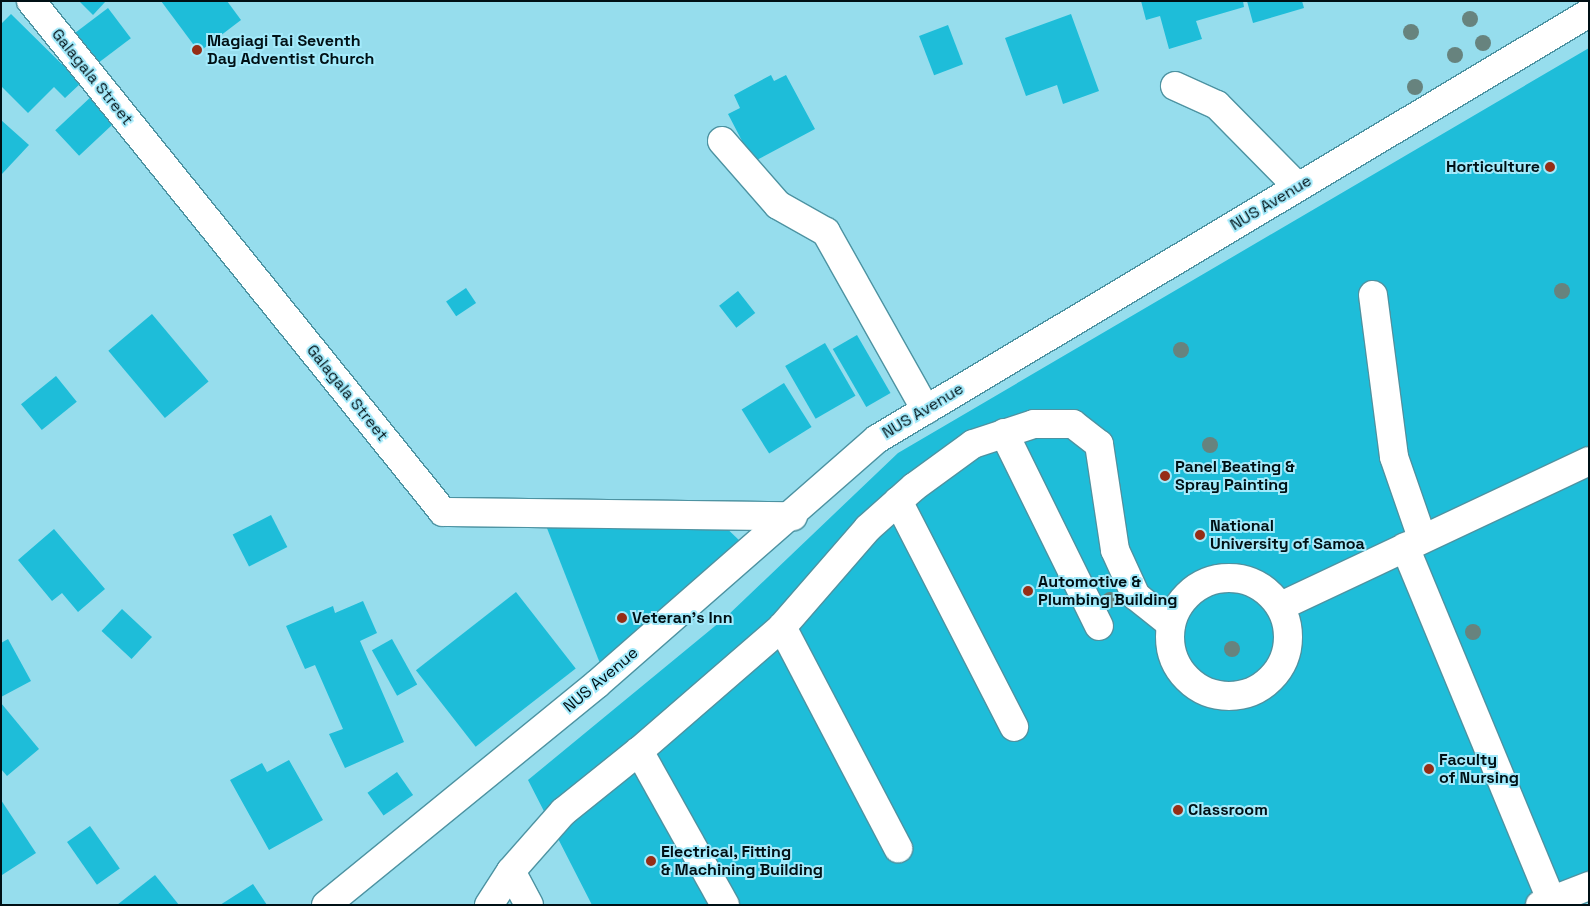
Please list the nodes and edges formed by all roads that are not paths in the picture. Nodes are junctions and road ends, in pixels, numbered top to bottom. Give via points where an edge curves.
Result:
1 (31, 1) edge
2 (1589, 13) edge
3 (1174, 86) dead end
4 (722, 141) dead end
5 (1298, 187) junction
6 (1373, 295) dead end
7 (926, 410) junction
8 (1004, 434) junction
9 (1589, 461) edge
10 (898, 501) junction
11 (792, 516) junction
12 (1413, 542) junction
13 (1281, 606) junction
14 (1171, 624) junction
15 (1099, 626) dead end
16 (782, 627) junction
17 (1014, 727) dead end
18 (639, 751) junction
19 (898, 848) dead end
20 (511, 871) junction
21 (1589, 886) edge
22 (1545, 903) edge
23 (326, 905) edge
24 (489, 905) edge
25 (529, 905) edge
26 (725, 905) edge

1 - 11 street, Galagala Street via 444,512
2 - 5 street, NUS Avenue
3 - 5 street via 1217,105
4 - 7 street via 778,205 826,232
5 - 7 street, NUS Avenue
6 - 12 street via 1394,457
7 - 11 street, NUS Avenue via 877,439
8 - 10 street via 973,444
8 - 14 street via 1034,424 1073,424 1099,444 1115,550 1136,596
8 - 15 street
9 - 12 street
10 - 16 street via 868,528
10 - 17 street
11 - 23 street, NUS Avenue via 598,684
12 - 13 street
12 - 22 street
13 - 14 street via 1248,581 1227,578 1208,582 1190,593
13 - 14 street via 1288,638 1285,656 1277,672 1264,685 1248,693 1230,696 1210,693 1192,683 1179,667 1171,648
16 - 18 street
16 - 19 street
18 - 20 street via 563,812
18 - 26 street
20 - 24 street
20 - 25 street
21 - 22 street

